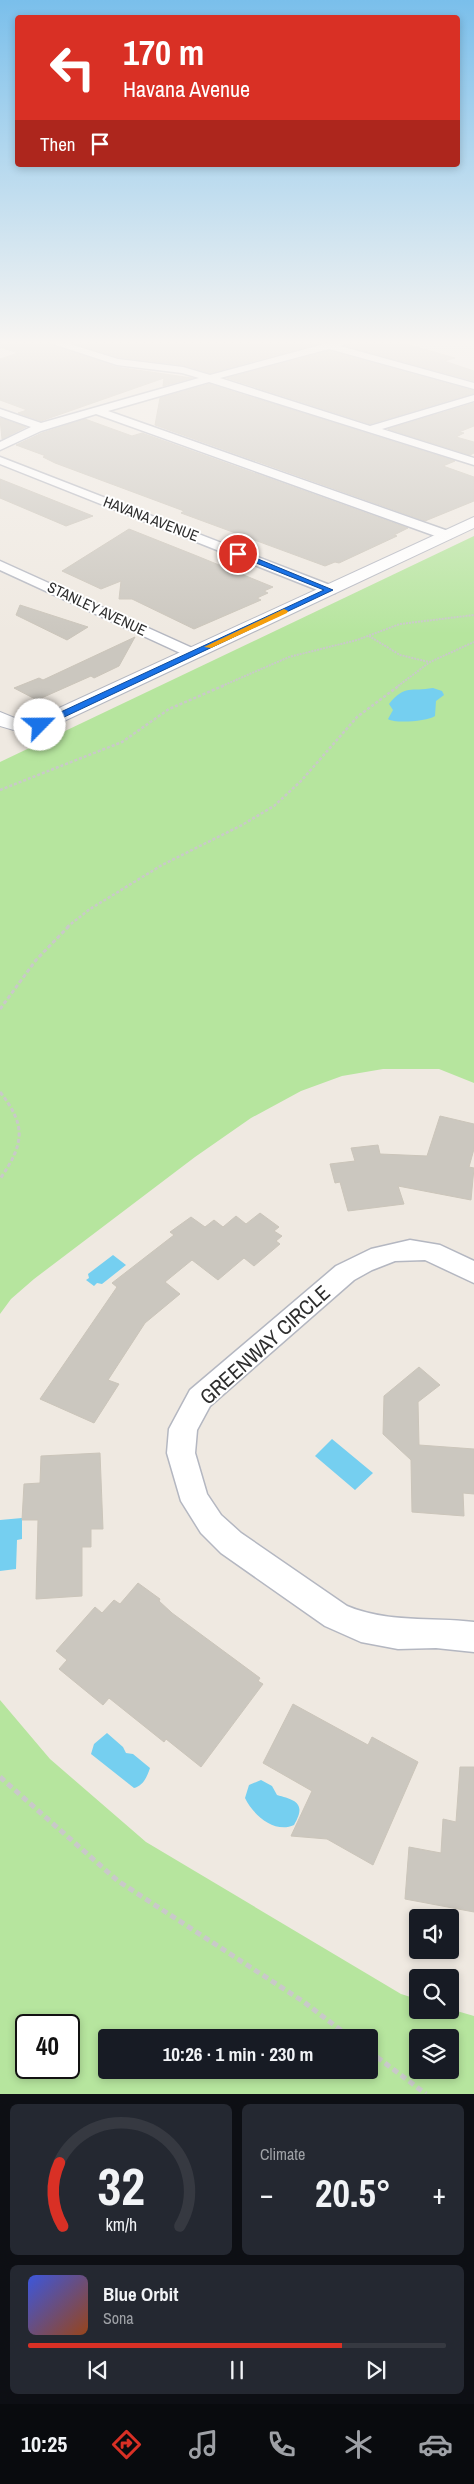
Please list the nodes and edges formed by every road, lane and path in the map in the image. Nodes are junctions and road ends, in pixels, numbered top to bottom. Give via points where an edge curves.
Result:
1 (19, 439) edge
2 (176, 439) edge
3 (401, 439) edge
4 (0, 447) edge
5 (0, 460) edge
6 (474, 462) edge
7 (474, 522) edge
8 (446, 535) junction
9 (0, 565) edge
10 (330, 590) junction
11 (474, 615) edge
12 (369, 636) junction
13 (474, 642) edge
14 (194, 654) junction
15 (430, 662) junction
16 (0, 718) edge
17 (0, 790) edge
18 (0, 1009) edge
19 (0, 1092) edge
20 (0, 1179) edge
21 (474, 1274) edge
22 (474, 1637) edge
23 (0, 1776) edge
24 (339, 2029) edge
25 (378, 2058) edge
26 (426, 2094) edge

1 - 4 street
2 - 8 street
3 - 6 street
5 - 10 street, HAVANA AVENUE
7 - 8 street
8 - 10 street
9 - 14 street, STANLEY AVENUE
10 - 14 street
11 - 12 path via 400,624
12 - 15 path via 400,655
12 - 17 path via 289,657 169,709 122,742
13 - 15 path
14 - 16 street via 40,725 17,727
15 - 18 path via 357,718 274,806 123,887 61,932
19 - 20 path via 10,1102 19,1122 21,1140 15,1158
21 - 22 street, GREENWAY CIRCLE via 453,1260 425,1250 399,1250 345,1273 200,1398 182,1429 181,1453 195,1501 212,1524 231,1543 336,1616 361,1627 398,1634
23 - 24 path via 118,1881 304,2002
25 - 26 path

